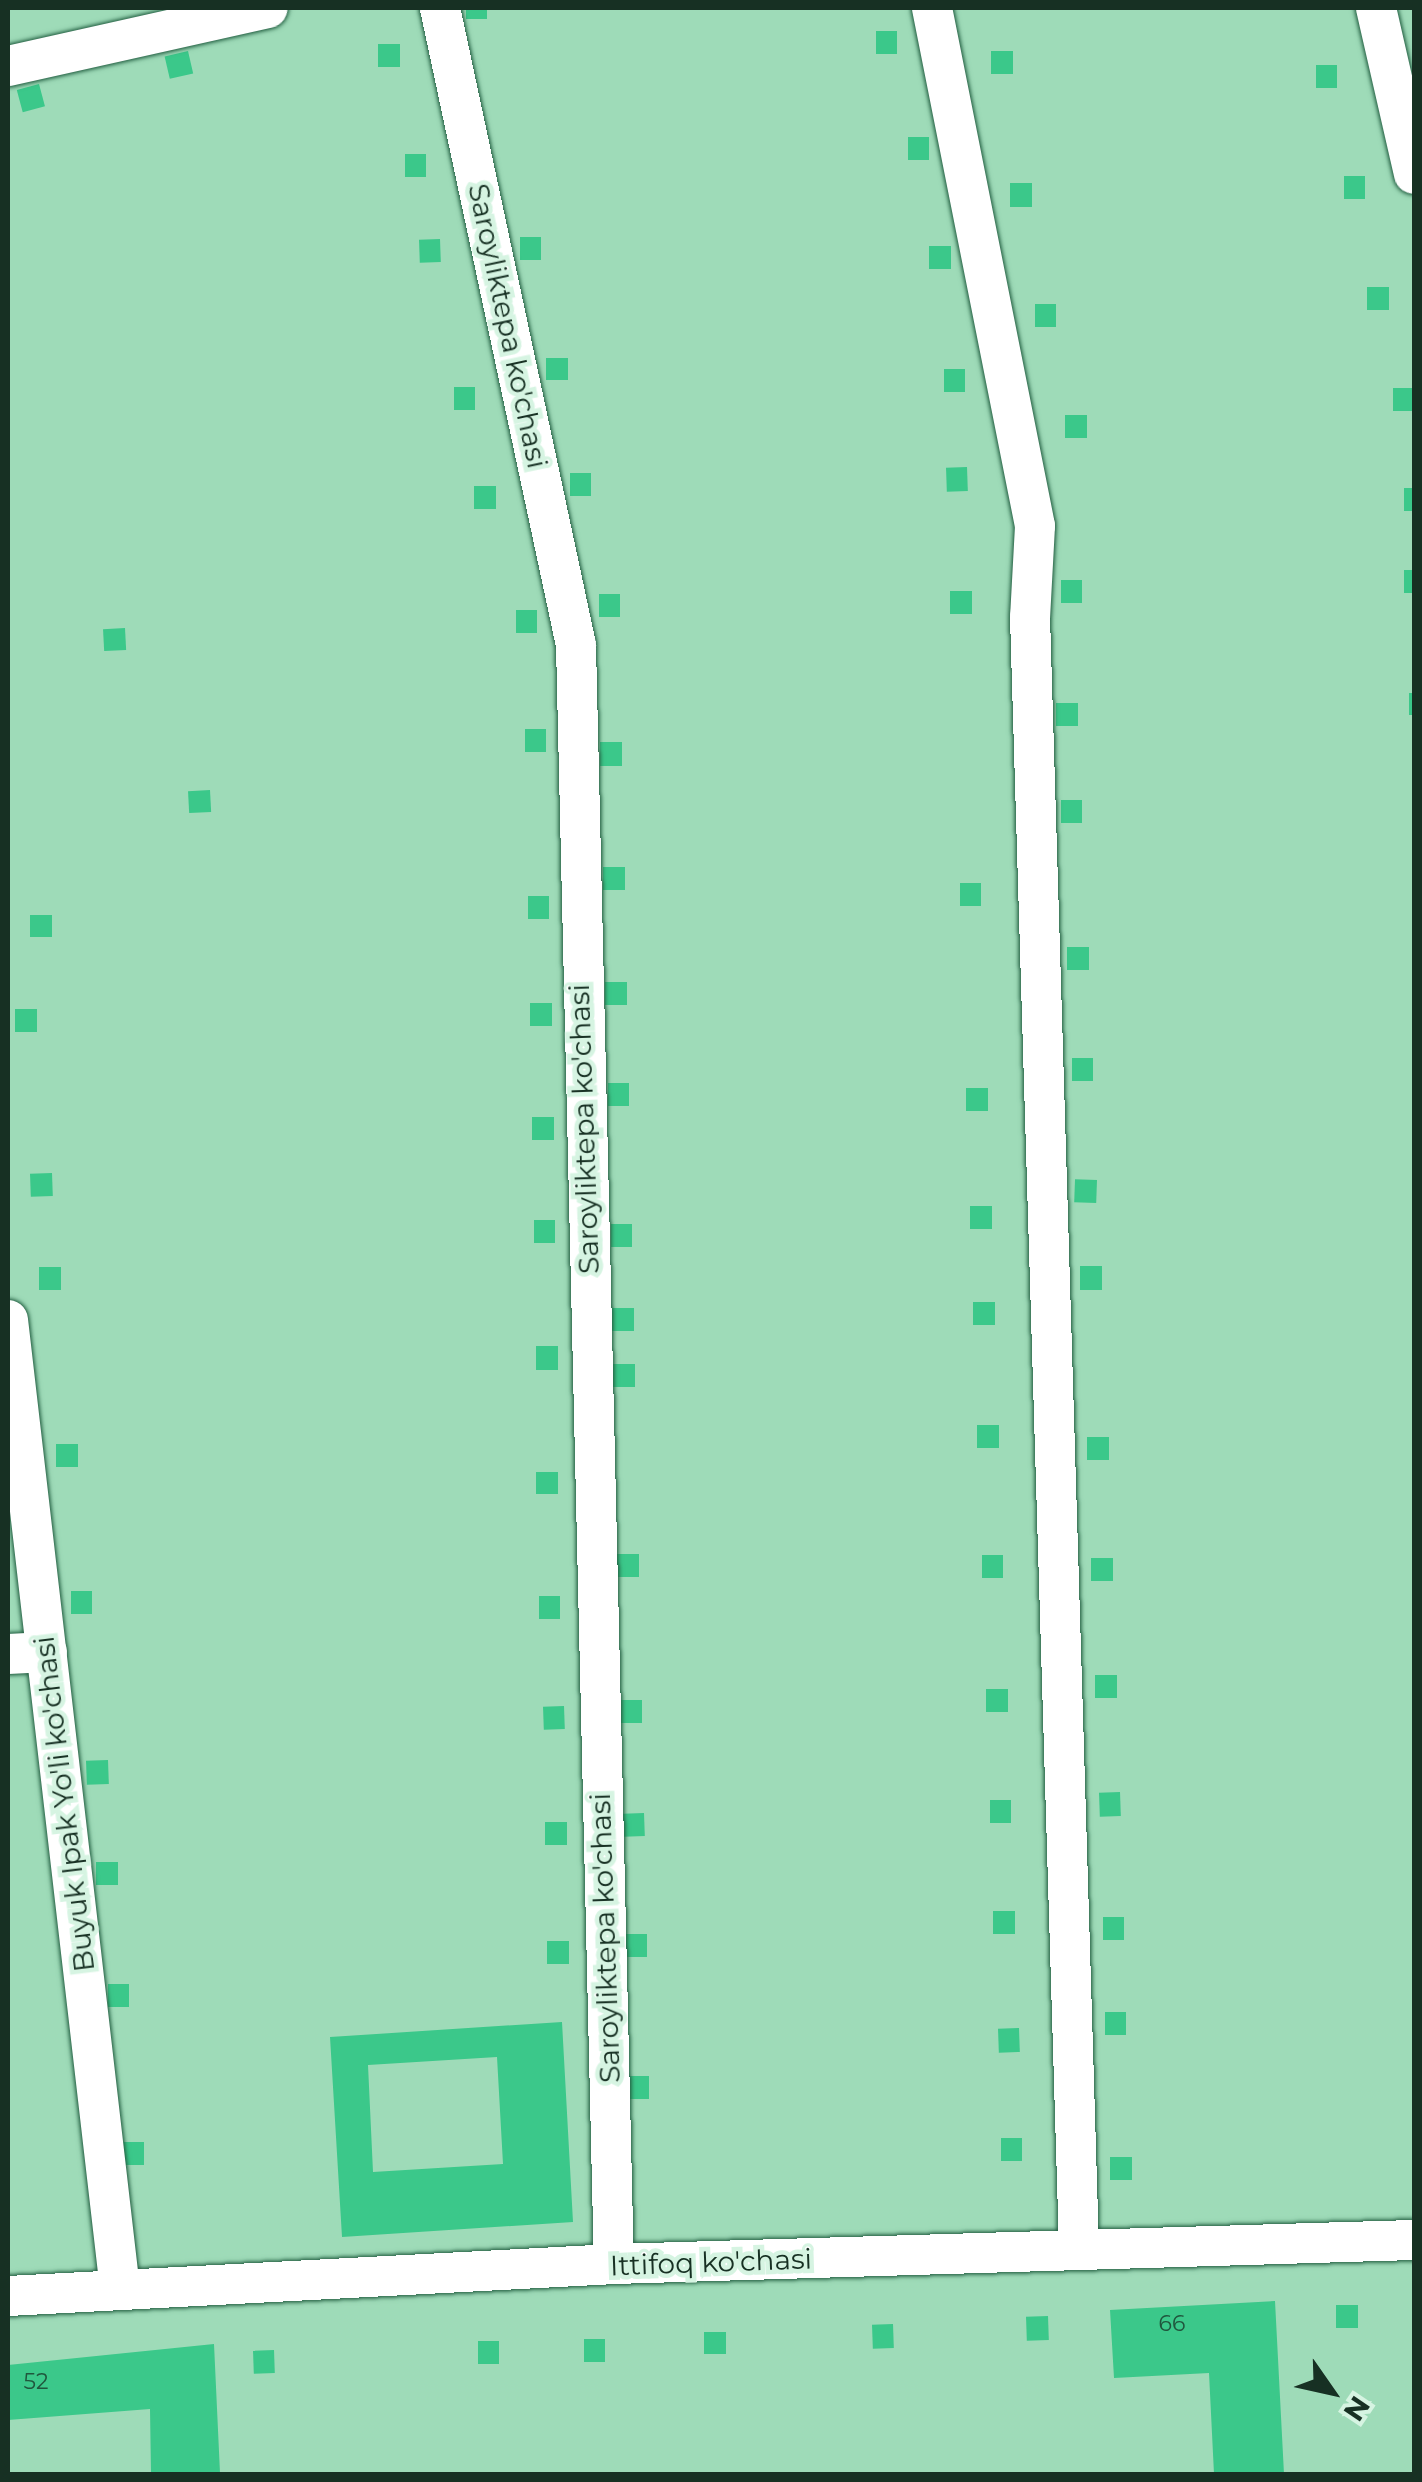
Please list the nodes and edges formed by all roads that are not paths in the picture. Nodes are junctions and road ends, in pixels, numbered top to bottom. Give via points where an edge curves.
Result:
1 (268, 8) edge
2 (440, 8) edge
3 (932, 8) edge
4 (1376, 8) edge
5 (8, 66) edge
6 (1414, 174) edge
7 (8, 1320) edge
8 (27, 1653) edge
9 (1414, 2240) edge
10 (1079, 2250) junction
11 (614, 2264) junction
12 (120, 2288) junction
13 (8, 2296) edge

1 - 5 street
2 - 11 street, Saroyliktepa ko'chasi via 576,645
3 - 10 street via 1035,526 1030,637
4 - 6 street
7 - 8 street, Buyuk Ipak Yo'li ko'chasi
8 - 12 street, Buyuk Ipak Yo'li ko'chasi
9 - 10 street, Ittifoq ko'chasi
10 - 11 street, Ittifoq ko'chasi
11 - 12 street, Ittifoq ko'chasi
12 - 13 street, Ittifoq ko'chasi

